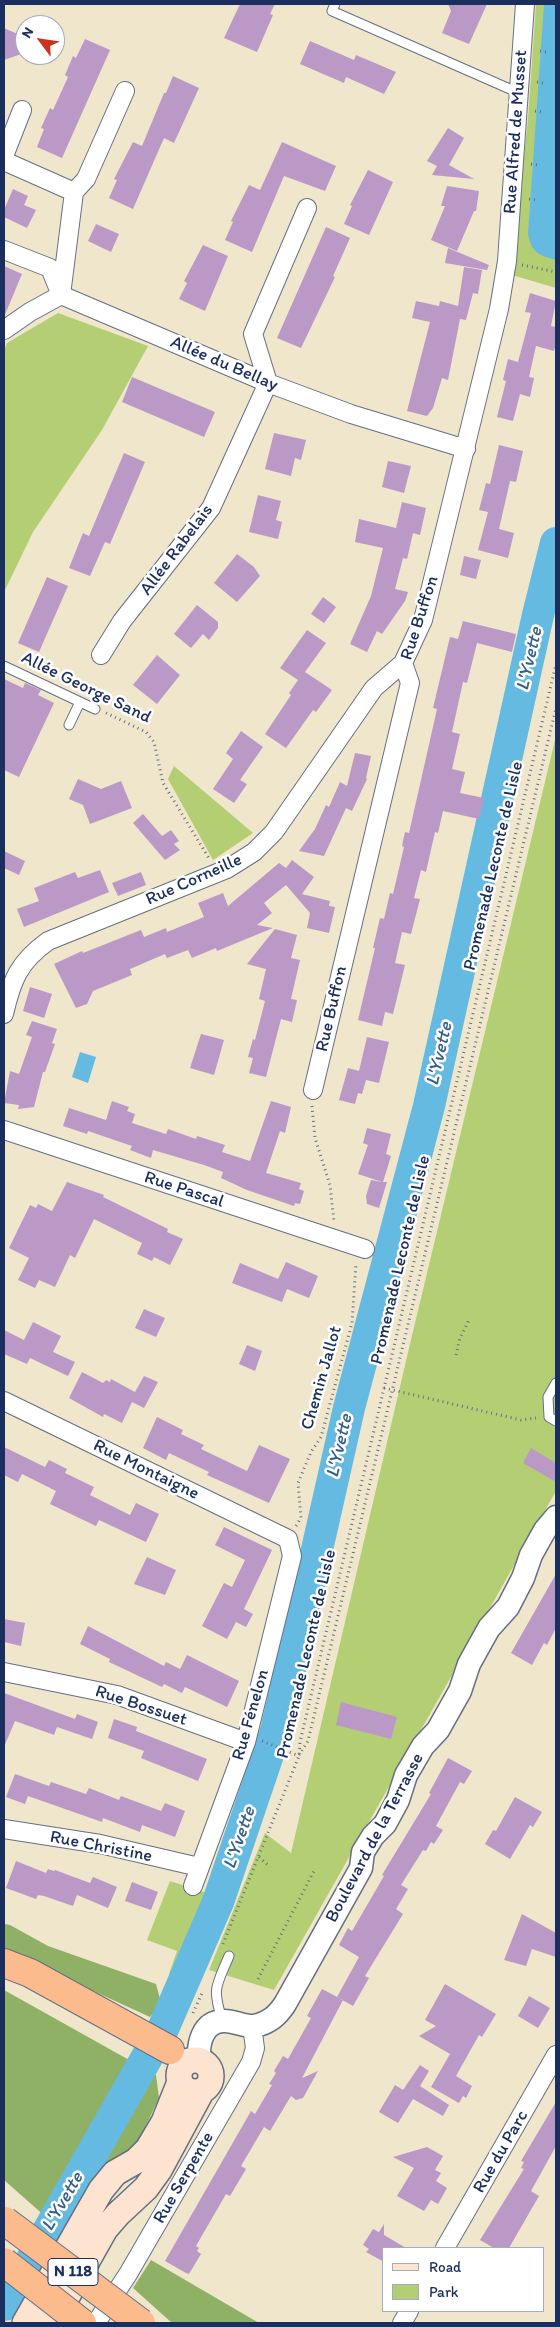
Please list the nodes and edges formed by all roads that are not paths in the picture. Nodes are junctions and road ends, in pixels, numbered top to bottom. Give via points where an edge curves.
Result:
1 (334, 4) edge
2 (525, 4) edge
3 (125, 91) dead end
4 (519, 93) junction
5 (22, 110) dead end
6 (4, 156) edge
7 (4, 161) edge
8 (74, 192) junction
9 (307, 208) dead end
10 (4, 250) edge
11 (507, 261) joint
12 (60, 295) junction
13 (4, 330) edge
14 (268, 384) junction
15 (466, 449) junction
16 (101, 655) dead end
17 (403, 664) junction
18 (4, 666) edge
19 (80, 702) junction
20 (95, 709) road end
21 (69, 725) dead end
22 (7, 984) edge
23 (4, 1014) edge
24 (313, 1090) road end
25 (4, 1130) edge
26 (360, 1247) road end
27 (556, 1383) edge
28 (4, 1400) edge
29 (553, 1419) edge
30 (556, 1516) edge
31 (288, 1539) joint
32 (4, 1672) edge
33 (253, 1741) junction
34 (4, 1829) edge
35 (199, 1867) junction
36 (192, 1886) dead end
37 (229, 1956) dead end
38 (4, 1962) edge
39 (4, 1979) edge
40 (222, 2021) junction
41 (252, 2026) junction
42 (136, 2039) junction
43 (556, 2055) edge
44 (183, 2069) junction
45 (4, 2220) edge
46 (446, 2247) edge
47 (4, 2262) edge
48 (408, 2312) edge
49 (25, 2323) edge
50 (52, 2323) edge
51 (82, 2323) edge
52 (96, 2323) edge
53 (141, 2323) edge
54 (402, 2323) edge

1 - 4 lane via 332,11
2 - 4 street, Rue Alfred de Musset
3 - 8 street via 86,179
4 - 11 street, Rue Alfred de Musset
5 - 6 street
7 - 8 street
8 - 12 street
9 - 14 street via 253,334
10 - 12 street via 50,268
11 - 15 street, Rue Buffon
12 - 13 street
12 - 14 street, Allée du Bellay
14 - 15 street, Allée du Bellay via 351,414
14 - 16 street, Allée Rabelais via 211,508 122,622
15 - 17 street, Rue Buffon via 423,620
17 - 22 street, Rue Corneille via 374,688 274,832 254,852 218,873 48,940
17 - 24 street, Rue Buffon via 410,683
18 - 19 lane, Allée George Sand
19 - 20 lane, Allée George Sand
19 - 21 lane
22 - 23 street, Rue Corneille
25 - 26 street, Rue Pascal
27 - 29 lane via 548,1397
28 - 31 street, Rue Montaigne
30 - 41 street, Boulevard de la Terrasse via 531,1555 508,1607 489,1628 469,1664 460,1691 406,1775 385,1824 363,1852 361,1868 285,2004 268,2022
31 - 33 street, Rue Fénelon via 292,1556
32 - 33 street, Rue Bossuet via 117,1695
33 - 35 street, Rue Fénelon
34 - 35 street, Rue Christine via 100,1844
35 - 36 street, Rue Fénelon
37 - 40 lane via 215,1996
38 - 42 highway via 30,1973
39 - 42 highway
40 - 41 street
40 - 44 street via 203,2033
41 - 52 street, Rue Serpente via 255,2048 251,2062
42 - 44 highway
43 - 46 street, Rue du Parc
44 - 49 main road via 164,2122 148,2149 136,2161 115,2173 101,2190
44 - 50 main road via 159,2170 146,2188 105,2229
45 - 53 highway, N 118, bridge
47 - 51 highway, N 118, bridge
48 - 54 street

